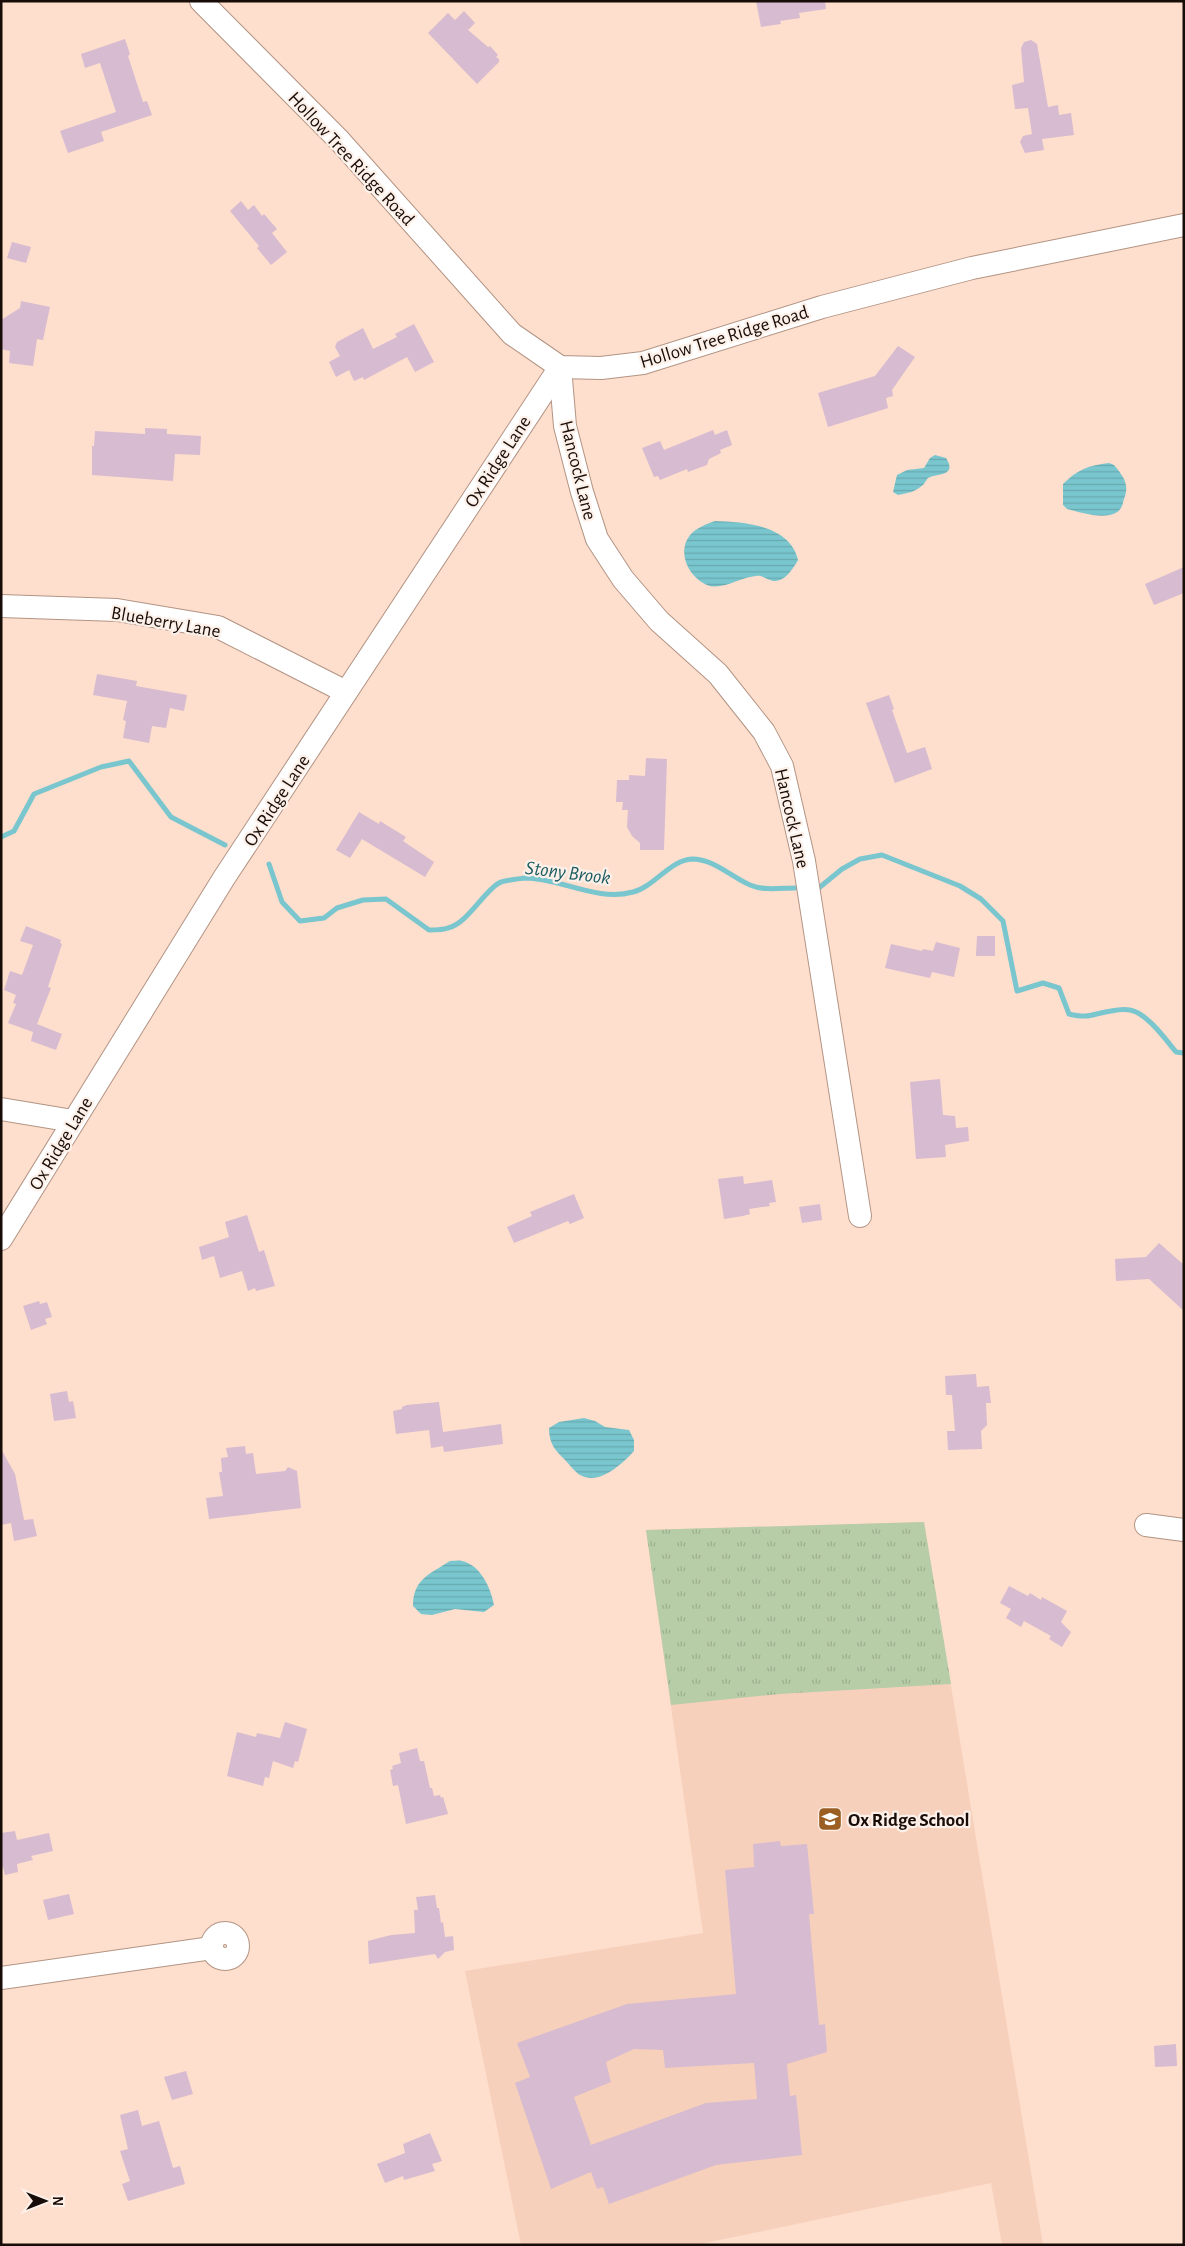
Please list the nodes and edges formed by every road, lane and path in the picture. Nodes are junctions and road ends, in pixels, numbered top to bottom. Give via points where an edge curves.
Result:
1 (200, 1) edge
2 (1184, 225) edge
3 (560, 368) junction
4 (1, 606) edge
5 (346, 692) junction
6 (1, 1109) edge
7 (73, 1122) junction
8 (860, 1216) dead end
9 (1, 1239) edge
10 (1146, 1525) dead end
11 (1184, 1530) edge
12 (212, 1948) dead end
13 (1, 1978) edge

1 - 3 street, Hollow Tree Ridge Road via 339,140 512,334
2 - 3 street, Hollow Tree Ridge Road via 972,268 822,307 643,363
3 - 5 street, Ox Ridge Lane
3 - 8 street, Hancock Lane via 565,426 598,539 623,579 659,621 718,674 764,732 782,766 804,861
4 - 5 street, Blueberry Lane via 117,610 218,627
5 - 7 street, Ox Ridge Lane via 219,887
6 - 7 street
7 - 9 street, Ox Ridge Lane
10 - 11 street
12 - 13 street

